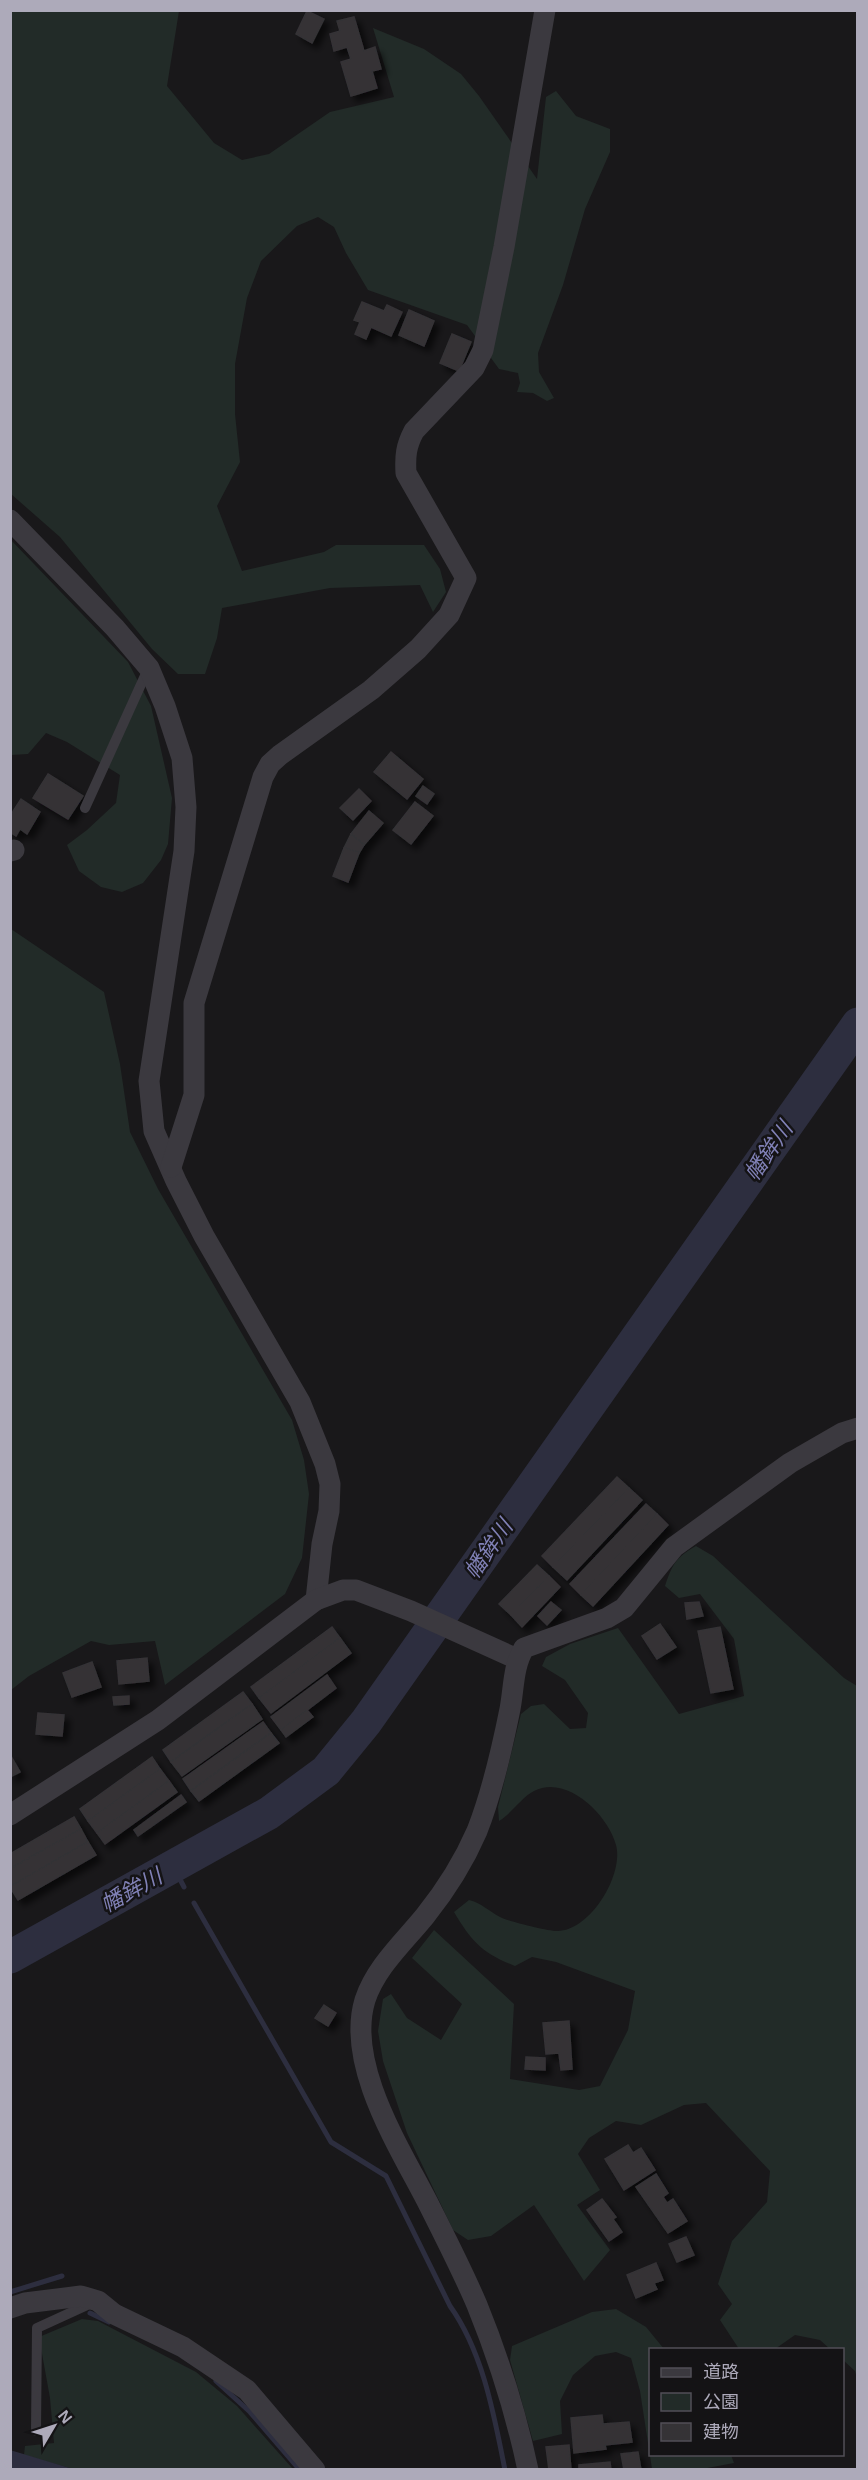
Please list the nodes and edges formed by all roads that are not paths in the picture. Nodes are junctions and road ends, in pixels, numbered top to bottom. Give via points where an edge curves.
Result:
1 (545, 10) edge
2 (10, 520) edge
3 (149, 668) junction
4 (85, 808) dead end
5 (171, 1167) junction
6 (858, 1428) edge
7 (316, 1600) junction
8 (517, 1659) junction
9 (10, 1815) edge
10 (98, 2301) junction
11 (10, 2308) edge
12 (36, 2431) dead end
13 (315, 2469) edge
14 (528, 2469) edge

1 - 5 street via 483,350 474,368 414,431 405,453 406,473 466,578 449,615 418,649 371,690 280,755 263,777 194,1003 195,1095
2 - 3 street
3 - 4 lane
3 - 5 street via 182,758 186,807 184,851 149,1081 154,1131
5 - 7 street via 204,1236 300,1402 325,1464 330,1484 329,1511
6 - 8 street via 842,1432 790,1463 674,1547 624,1608 524,1648
7 - 8 street via 343,1590 356,1590
7 - 9 street via 158,1720
8 - 14 street via 510,1708 477,1831 438,1899 380,1969 364,2003 361,2031 369,2082 476,2304 502,2369
10 - 11 street via 81,2296
10 - 12 lane via 38,2328
10 - 13 street via 114,2314 183,2347 247,2390

